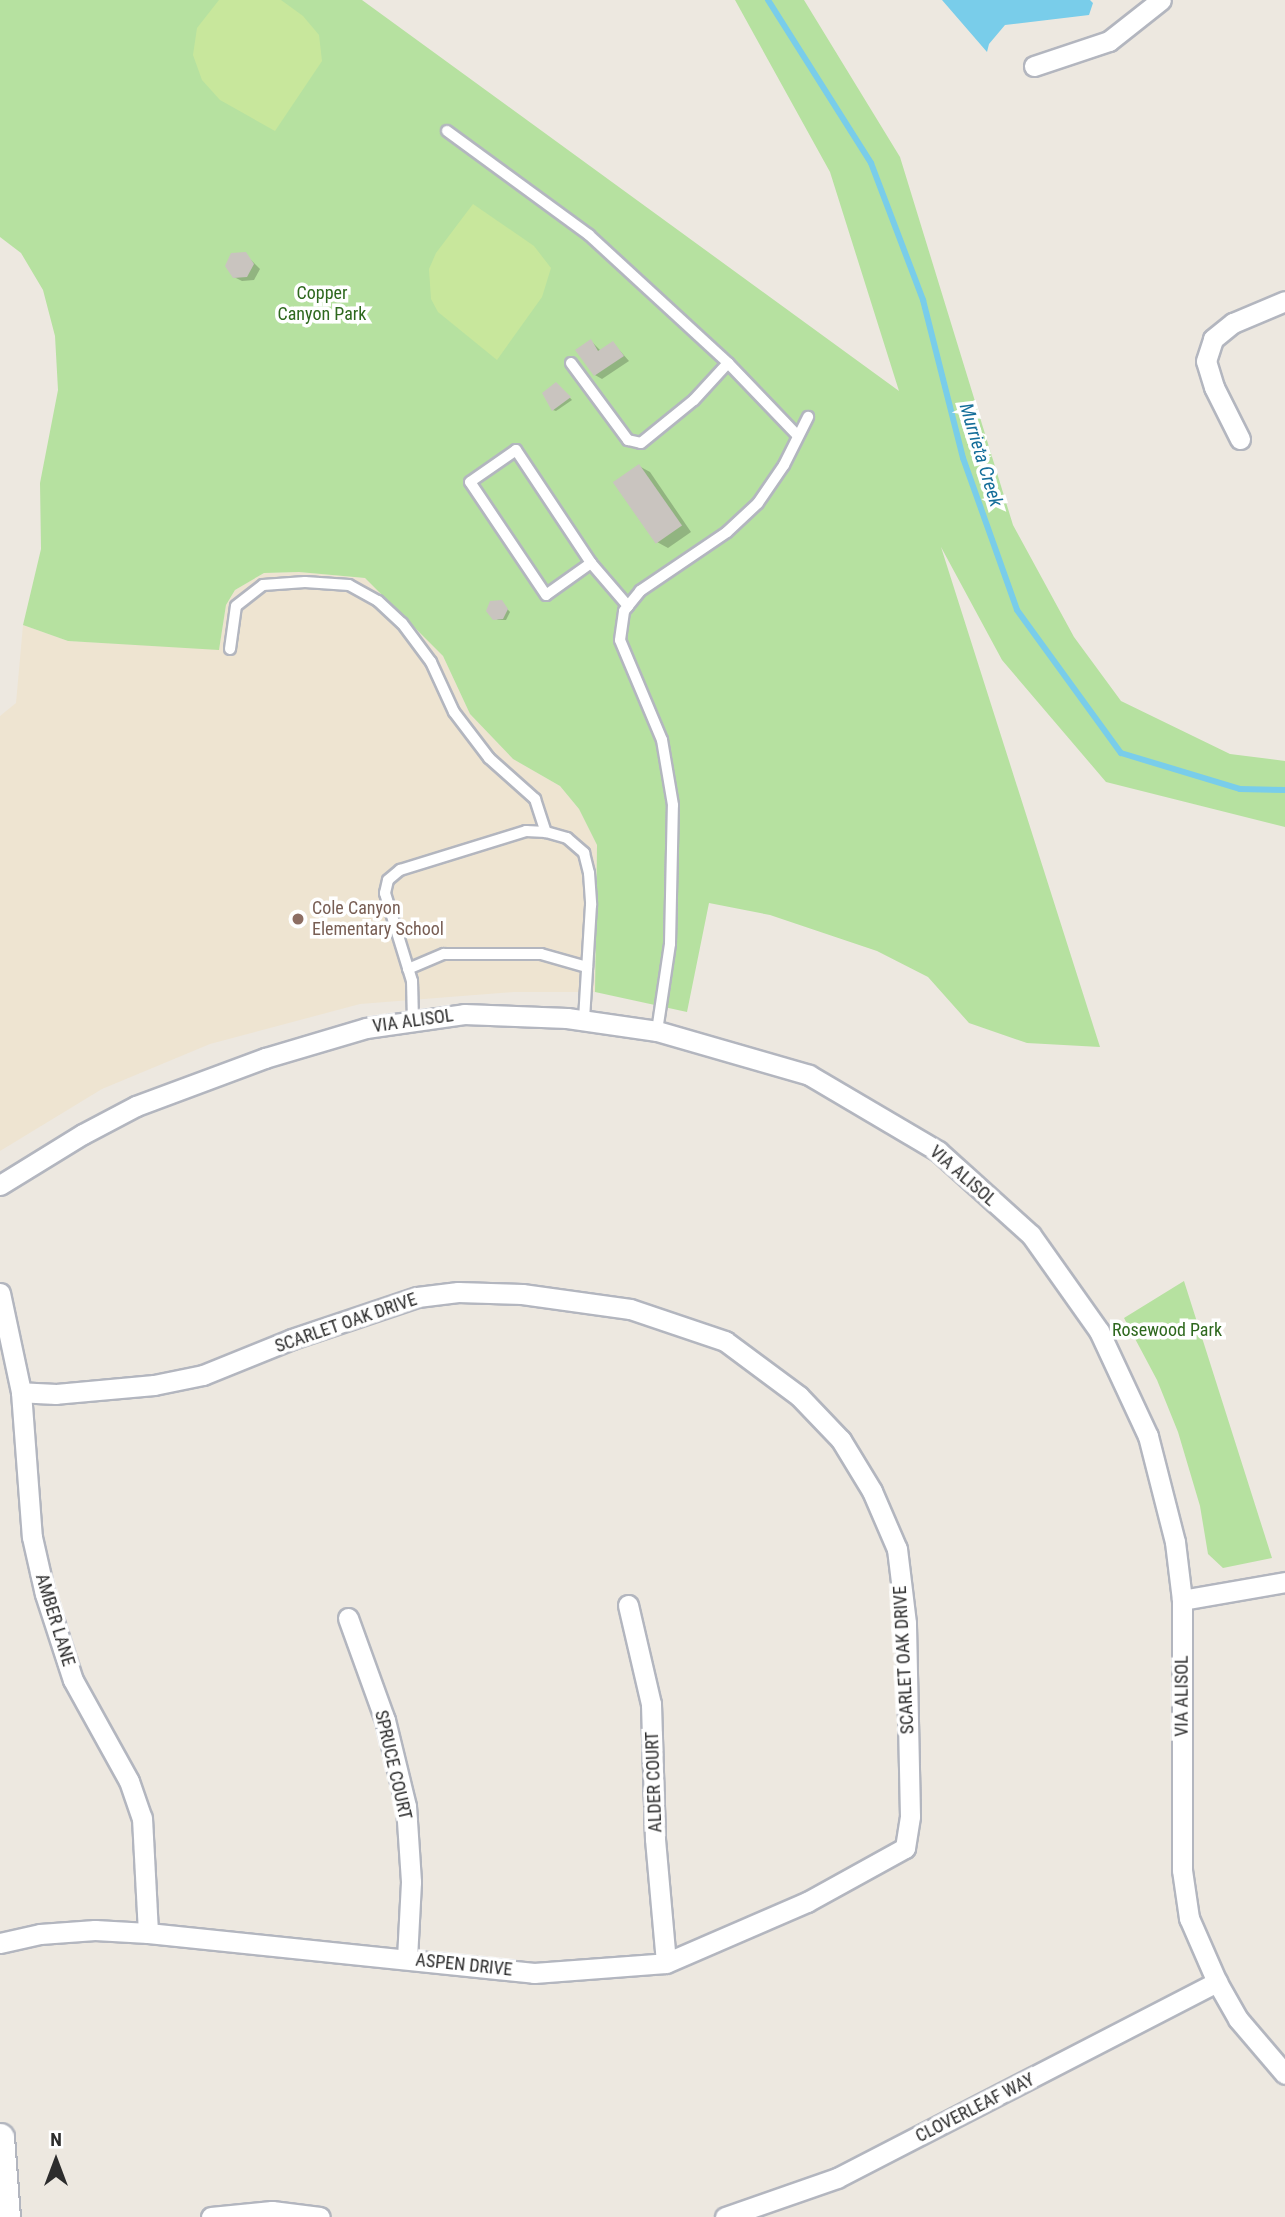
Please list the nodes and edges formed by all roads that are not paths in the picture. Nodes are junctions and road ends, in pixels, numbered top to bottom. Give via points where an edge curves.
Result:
1 (1161, 0) edge
2 (1034, 66) dead end
3 (447, 131) dead end
4 (1285, 301) edge
5 (571, 363) dead end
6 (728, 363) junction
7 (808, 417) dead end
8 (798, 436) junction
9 (1240, 439) dead end
10 (591, 563) junction
11 (628, 606) junction
12 (230, 649) dead end
13 (546, 832) junction
14 (587, 967) junction
15 (408, 969) junction
16 (584, 1020) junction
17 (413, 1021) junction
18 (657, 1031) junction
19 (0, 1185) edge
20 (0, 1293) edge
21 (21, 1392) junction
22 (1285, 1582) edge
23 (1182, 1600) junction
24 (628, 1605) dead end
25 (348, 1618) dead end
26 (905, 1848) joint
27 (148, 1933) junction
28 (0, 1943) edge
29 (407, 1959) junction
30 (666, 1963) junction
31 (1217, 1982) junction
32 (1285, 2074) edge
33 (0, 2138) edge
34 (6, 2217) edge
35 (211, 2217) edge
36 (320, 2217) edge
37 (725, 2217) edge

1 - 2 street via 1110,41
3 - 6 lane via 589,235
4 - 9 street via 1233,323 1213,339 1206,361
5 - 6 lane via 628,440 642,443 694,400
6 - 8 lane
7 - 8 lane
8 - 11 lane via 758,503 727,533 640,591
10 - 10 lane via 516,450 470,482 546,595
10 - 11 lane
11 - 18 lane via 620,640 662,740 673,805 671,932
12 - 13 lane via 236,606 264,585 349,585 378,601 402,623 431,662 461,722 489,758 535,799
13 - 14 lane via 567,838 584,853 590,905
13 - 15 lane via 526,831 501,838 400,870 388,880 385,893
14 - 15 lane via 541,954 444,954
14 - 16 lane
15 - 17 lane
16 - 17 street, VIA ALISOL via 464,1014
16 - 18 street, VIA ALISOL
17 - 19 street, VIA ALISOL via 366,1028 265,1058 136,1106
18 - 23 street, VIA ALISOL via 808,1076 937,1151 1031,1235 1099,1331 1148,1436 1175,1542
20 - 21 street, AMBER LANE
21 - 26 street, SCARLET OAK DRIVE via 56,1394 154,1385 203,1375 417,1297 458,1292 522,1294 629,1310 725,1341 799,1396 841,1440 872,1491 897,1549 906,1623 910,1816
21 - 27 street, AMBER LANE via 32,1537 45,1594 73,1680 124,1771 142,1818
22 - 23 street
23 - 31 street, VIA ALISOL via 1182,1870 1189,1918
24 - 30 street, ALDER COURT via 652,1704 655,1839
25 - 29 street, SPRUCE COURT via 385,1720 406,1806 411,1882
26 - 30 street, ASPEN DRIVE via 807,1902
27 - 28 street, ASPEN DRIVE via 95,1930
27 - 29 street, ASPEN DRIVE
29 - 30 street, ASPEN DRIVE via 534,1973
31 - 32 street, VIA ALISOL via 1237,2019
31 - 37 street, CLOVERLEAF WAY via 837,2178
33 - 34 street
35 - 36 street via 272,2211

